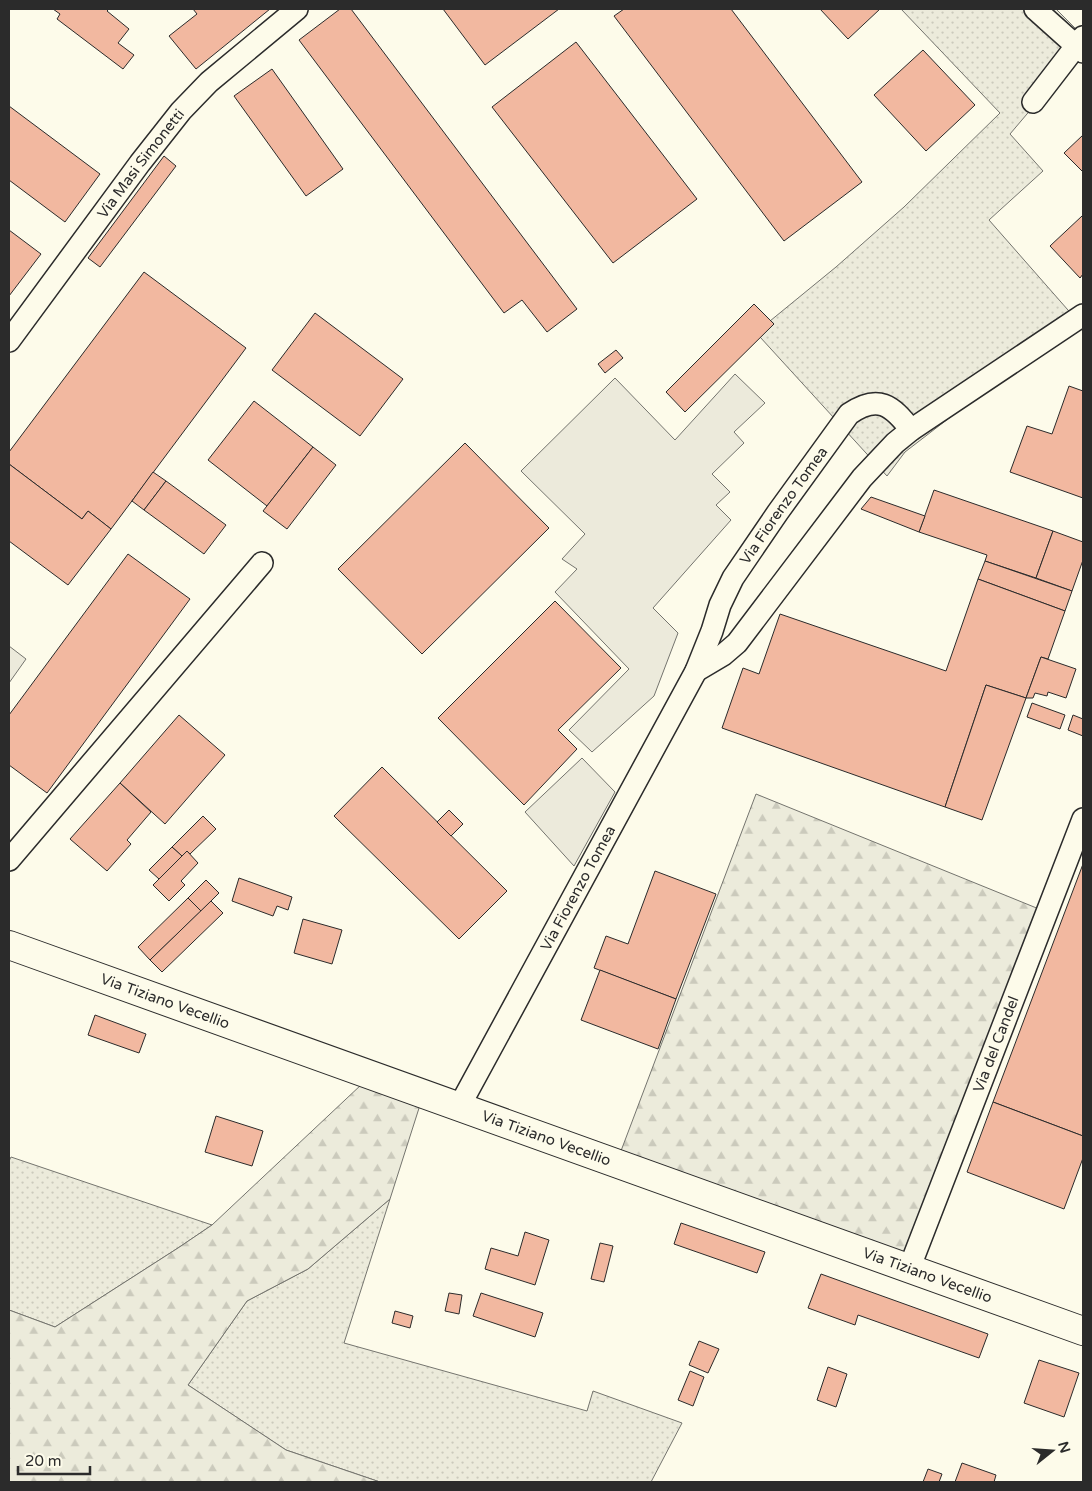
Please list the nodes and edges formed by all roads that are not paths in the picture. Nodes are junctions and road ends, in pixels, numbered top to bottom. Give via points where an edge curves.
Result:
1 (297, 9) edge
2 (1035, 9) edge
3 (1081, 45) edge
4 (1033, 102) dead end
5 (1083, 315) edge
6 (9, 341) edge
7 (911, 430) junction
8 (262, 563) dead end
9 (696, 671) junction
10 (1083, 819) edge
11 (9, 860) edge
12 (9, 945) edge
13 (459, 1107) junction
14 (909, 1269) junction
15 (1083, 1331) edge

1 - 6 street, Via Masi Simonetti via 209,82 181,111
2 - 3 street
3 - 4 street
5 - 7 street
7 - 9 street via 862,478 737,643 723,656
7 - 9 street, Via Fiorenzo Tomea via 899,414 883,405 860,406 849,414 733,578
8 - 11 street
9 - 13 street, Via Fiorenzo Tomea
10 - 14 street, Via del Candel
12 - 13 main road, Via Tiziano Vecellio
13 - 14 main road, Via Tiziano Vecellio
14 - 15 main road, Via Tiziano Vecellio

